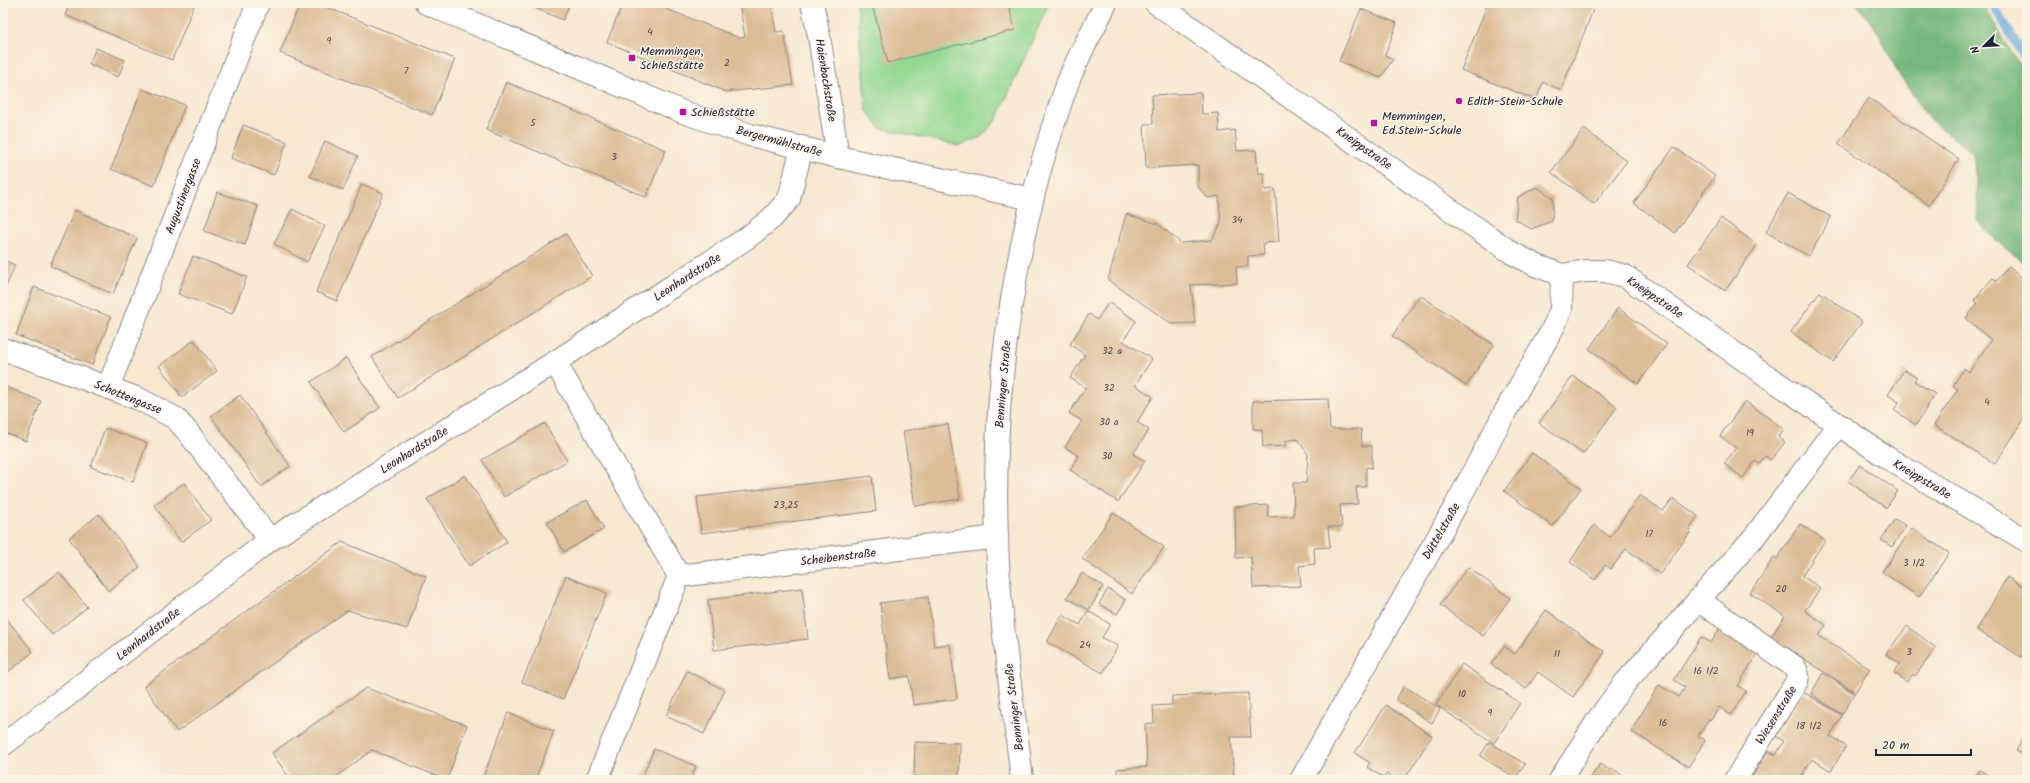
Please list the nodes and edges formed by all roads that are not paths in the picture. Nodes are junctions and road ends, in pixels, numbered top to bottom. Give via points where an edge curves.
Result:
1 (258, 3) edge
2 (426, 3) edge
3 (812, 3) edge
4 (1106, 3) edge
5 (1156, 3) edge
6 (802, 147) junction
7 (838, 157) junction
8 (1032, 199) junction
9 (1562, 275) junction
10 (3, 349) edge
11 (555, 362) junction
12 (108, 388) junction
13 (1838, 425) junction
14 (997, 537) junction
15 (270, 540) junction
16 (2027, 541) edge
17 (680, 576) junction
18 (1698, 600) junction
19 (3, 745) edge
20 (597, 780) edge
21 (1022, 780) edge
22 (1300, 780) edge
23 (1560, 780) edge
24 (1735, 780) edge

1 - 12 street, Augustinergasse
2 - 6 street, Bergermühlstraße via 683,112 750,136
3 - 7 street, Haienbachstraße
4 - 8 street, Benninger Straße via 1069,81
5 - 9 street, Kneippstraße via 1512,253
6 - 7 street, Bergermühlstraße
6 - 11 street, Leonhardstraße via 789,199 772,218 747,238
7 - 8 street, Bergermühlstraße
8 - 14 street, Benninger Straße via 1019,257 1003,374
9 - 13 street, Kneippstraße via 1605,271 1626,276
9 - 22 street, Düttelstraße via 1561,310 1552,330
10 - 12 street, Schottengasse
11 - 15 street, Leonhardstraße
11 - 17 street
12 - 15 street, Schottengasse via 139,399 175,418
13 - 16 street, Kneippstraße via 1889,459
13 - 18 street via 1755,536
14 - 17 street, Scheibenstraße
14 - 21 street, Benninger Straße via 1002,612
15 - 19 street, Leonhardstraße
17 - 20 street
18 - 23 street via 1624,684
18 - 24 street, Wiesenstraße via 1795,667 1798,675 1797,682

